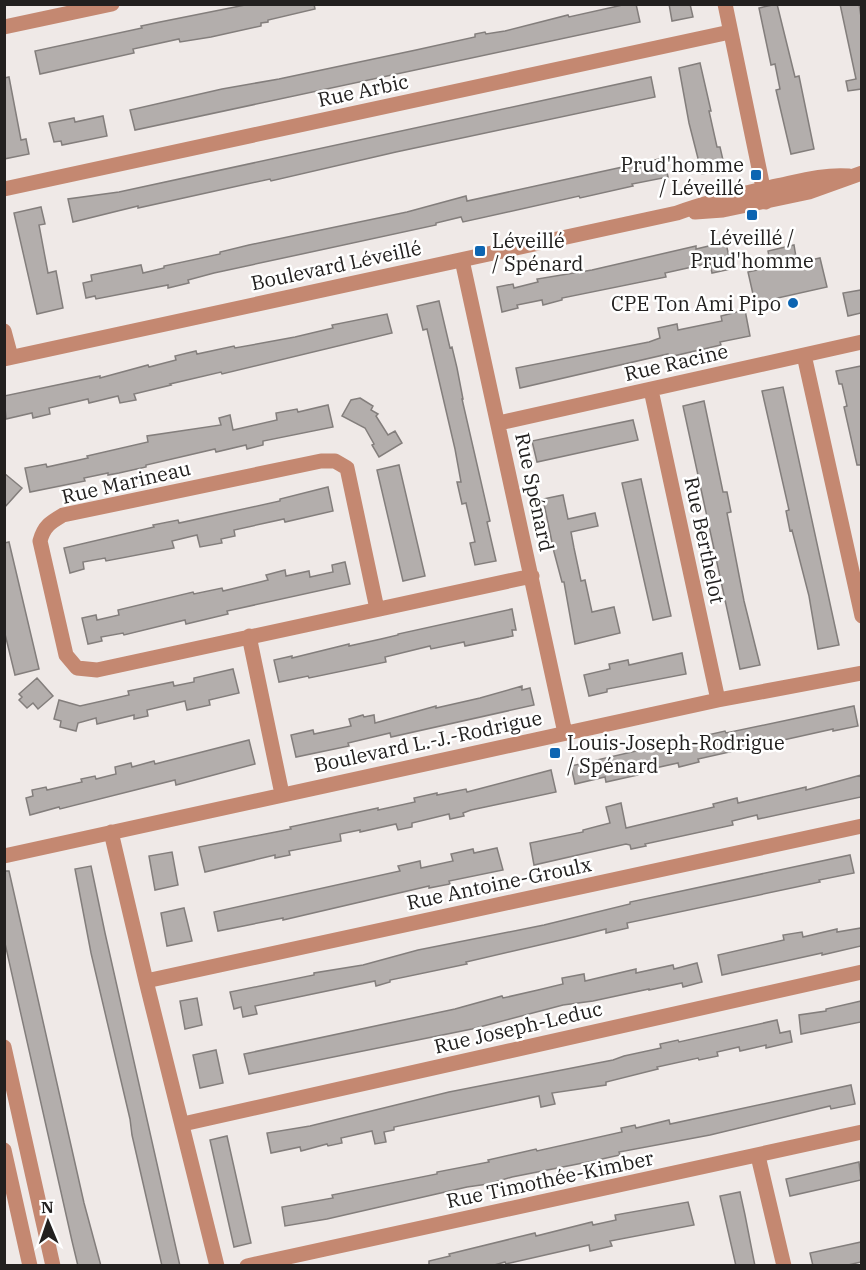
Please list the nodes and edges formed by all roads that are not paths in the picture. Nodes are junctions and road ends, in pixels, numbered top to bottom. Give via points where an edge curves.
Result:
1 (112, 4) edge
2 (724, 4) edge
3 (4, 27) edge
4 (730, 32) junction
5 (855, 175) edge
6 (4, 189) edge
7 (765, 195) junction
8 (462, 260) junction
9 (4, 331) edge
10 (861, 342) edge
11 (804, 355) junction
12 (8, 358) edge
13 (651, 390) junction
14 (499, 423) junction
15 (532, 576) junction
16 (377, 609) junction
17 (861, 615) edge
18 (249, 636) junction
19 (861, 673) edge
20 (718, 700) junction
21 (565, 733) junction
22 (282, 794) junction
23 (861, 826) edge
24 (111, 832) junction
25 (4, 856) edge
26 (861, 972) edge
27 (146, 981) junction
28 (4, 1047) edge
29 (183, 1124) junction
30 (861, 1132) edge
31 (4, 1150) edge
32 (758, 1156) junction
33 (30, 1266) edge
34 (53, 1266) edge
35 (217, 1266) edge
36 (247, 1266) edge
37 (784, 1266) edge

1 - 3 street
2 - 4 street
4 - 6 street, Rue Arbic
4 - 7 street
5 - 7 street, Boulevard Léveillé via 822,176
7 - 8 street, Boulevard Léveillé via 711,201 677,213
8 - 12 street, Boulevard Léveillé
8 - 14 street, Rue Spénard
9 - 12 street
10 - 11 street, Rue Racine
11 - 13 street, Rue Racine
11 - 17 street
13 - 14 street, Rue Racine
13 - 20 street, Rue Berthelot
14 - 15 street, Rue Spénard
15 - 16 street, Rue Marineau
15 - 21 street, Rue Spénard
16 - 18 street, Rue Marineau
16 - 18 street, Rue Marineau via 347,468 335,461 63,515 43,529 40,541 66,655 76,668 97,670
18 - 22 street
19 - 20 street, Boulevard L.-J.-Rodrigue
20 - 21 street, Boulevard L.-J.-Rodrigue
21 - 22 street, Boulevard L.-J.-Rodrigue
22 - 24 street, Boulevard L.-J.-Rodrigue
23 - 27 street, Rue Antoine-Groulx
24 - 25 street, Boulevard L.-J.-Rodrigue
24 - 27 street
26 - 29 street, Rue Joseph-Leduc
27 - 29 street
28 - 34 street
29 - 35 street
30 - 32 street, Rue Timothée-Kimber
31 - 33 street
32 - 36 street, Rue Timothée-Kimber
32 - 37 street

